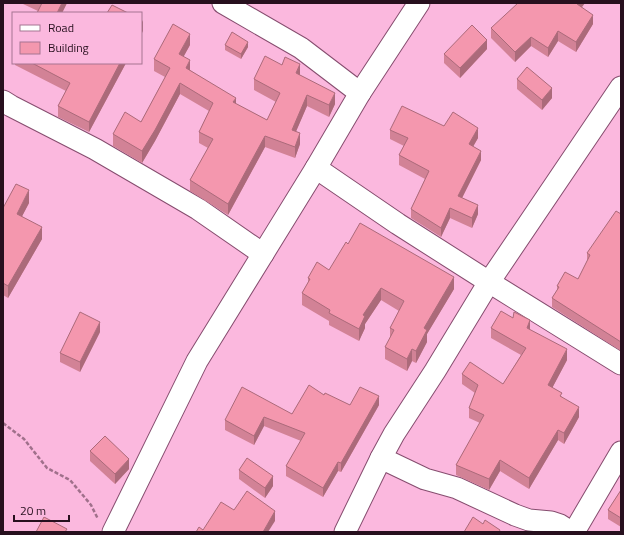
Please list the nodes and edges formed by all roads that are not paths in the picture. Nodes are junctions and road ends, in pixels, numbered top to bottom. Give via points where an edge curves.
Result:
1 (223, 3) edge
2 (419, 3) edge
3 (621, 87) edge
4 (360, 93) junction
5 (3, 101) edge
6 (316, 168) junction
7 (263, 254) junction
8 (489, 282) junction
9 (621, 364) edge
10 (621, 452) edge
11 (381, 458) junction
12 (108, 529) edge
13 (345, 532) edge
14 (571, 532) edge
15 (574, 532) edge

1 - 4 street via 301,48
2 - 4 street
3 - 8 street
4 - 6 street
5 - 7 street via 95,149 198,209
6 - 7 street
6 - 8 street
7 - 12 street via 197,361
8 - 9 street
8 - 11 street
10 - 15 street
11 - 13 street
11 - 14 street via 425,479 457,488 515,516 560,524

